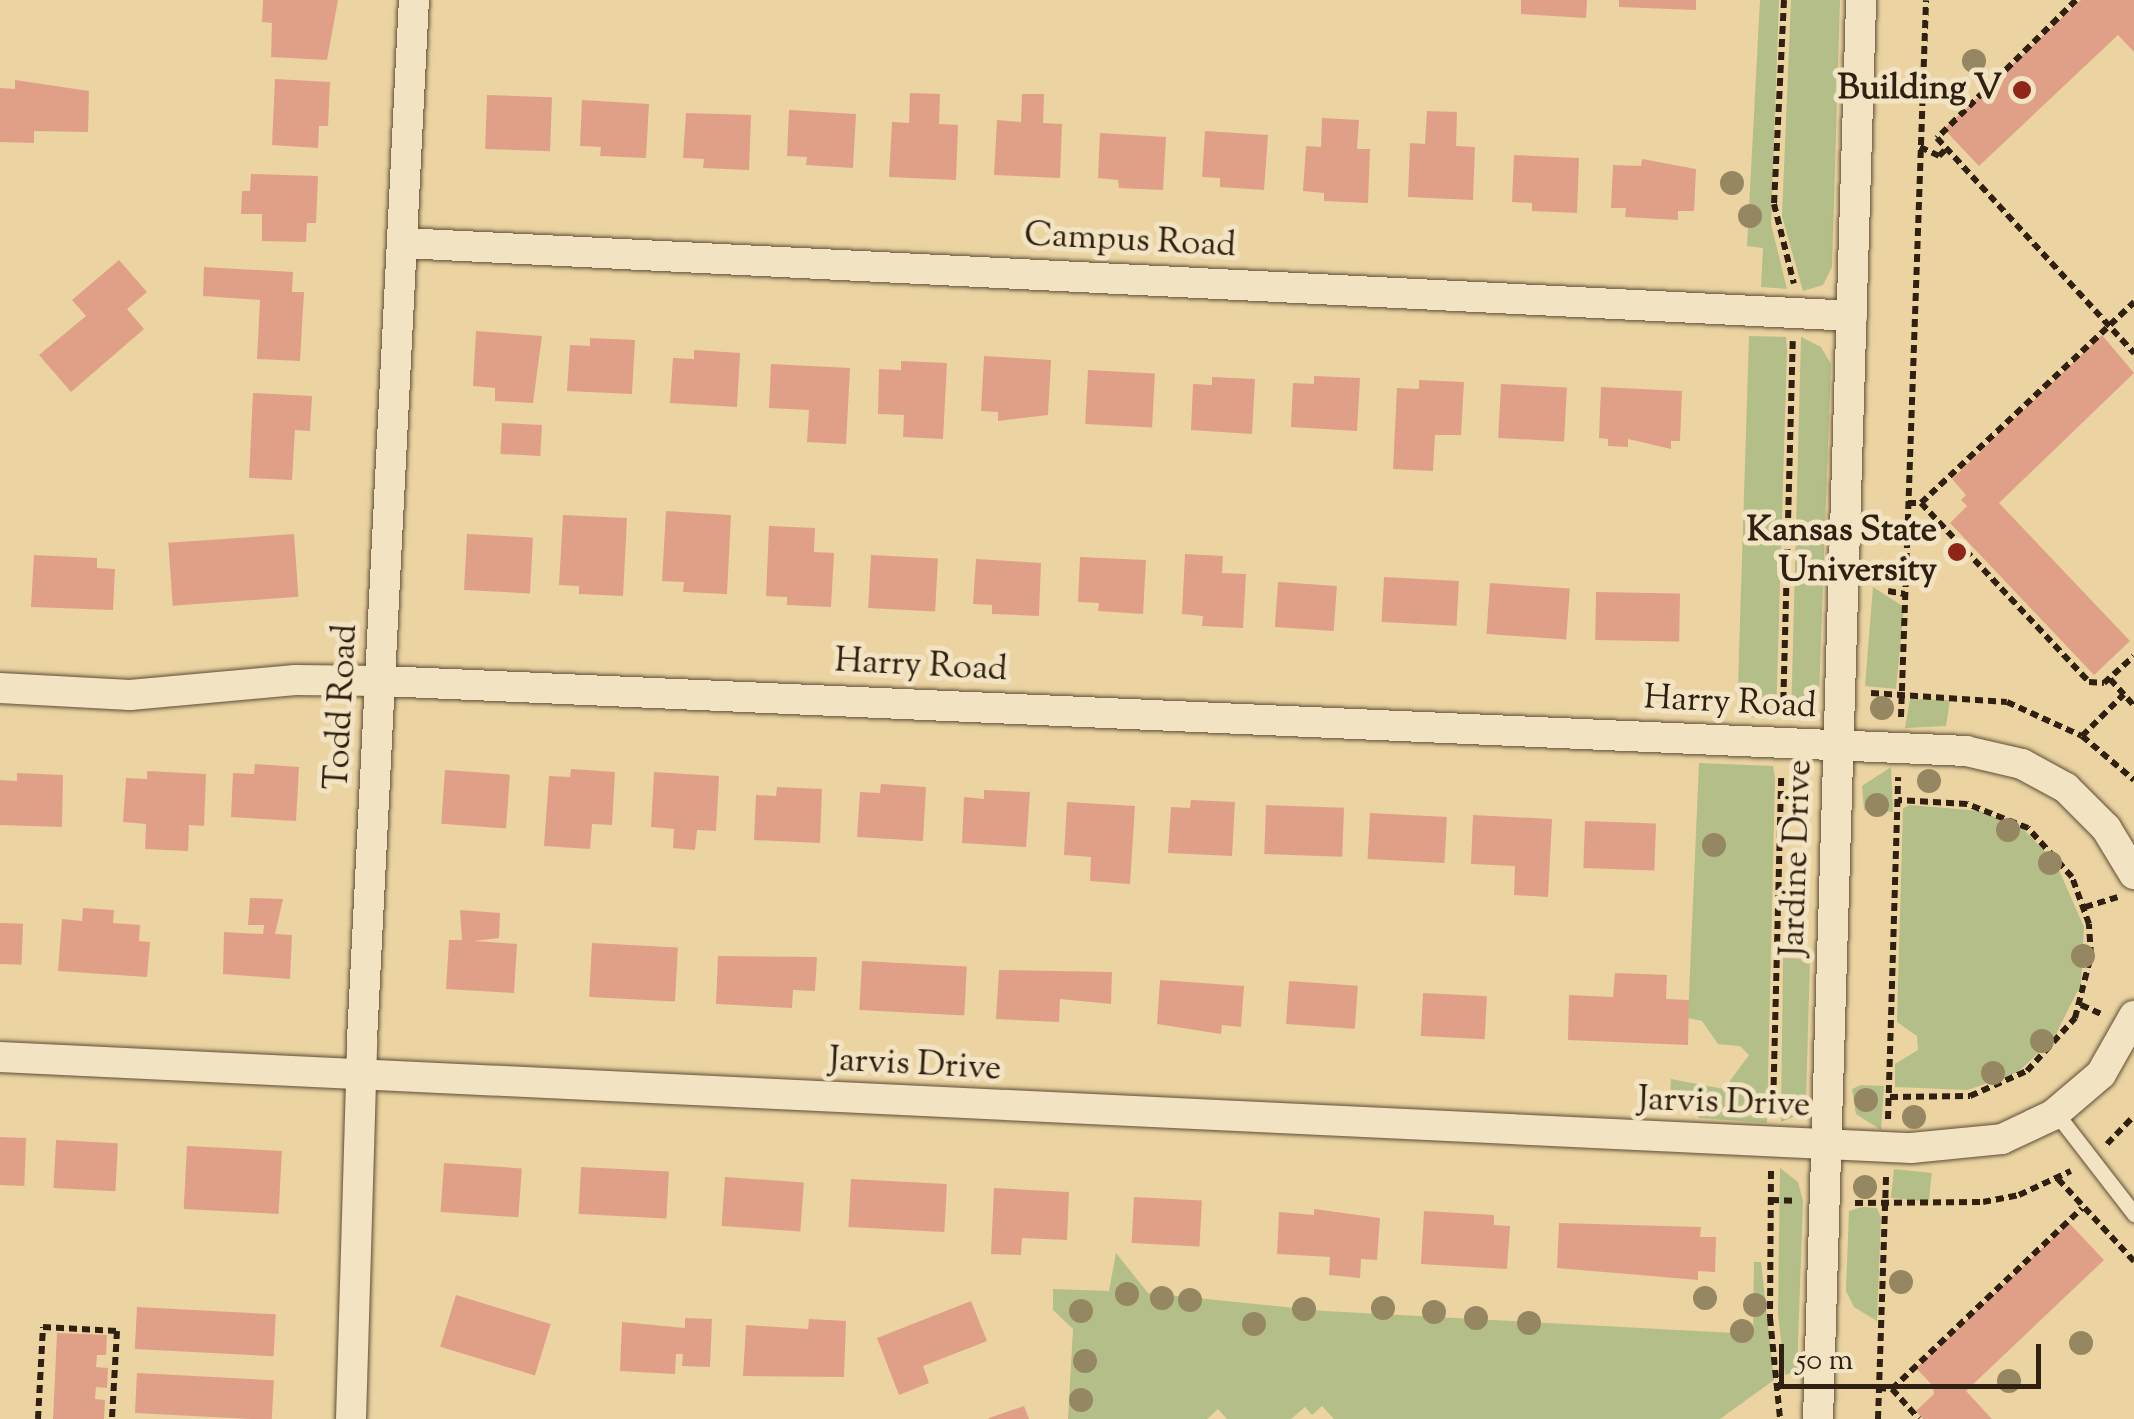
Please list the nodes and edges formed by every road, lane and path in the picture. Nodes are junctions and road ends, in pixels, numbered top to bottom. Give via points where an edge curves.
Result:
1 (414, 0) edge
2 (1784, 0) edge
3 (1860, 0) edge
4 (1926, 0) edge
5 (2076, 0) edge
6 (1920, 147) junction
7 (1945, 150) junction
8 (404, 243) junction
9 (1795, 290) dead end
10 (2134, 302) edge
11 (1852, 316) junction
12 (2108, 326) junction
13 (1793, 338) dead end
14 (2134, 353) edge
15 (1908, 503) junction
16 (1921, 503) junction
17 (1888, 591) dead end
18 (1906, 594) junction
19 (2134, 656) edge
20 (2110, 678) junction
21 (382, 681) junction
22 (0, 688) edge
23 (1865, 693) dead end
24 (1902, 694) junction
25 (2124, 694) junction
26 (2134, 706) edge
27 (1782, 719) dead end
28 (1901, 728) dead end
29 (2082, 736) junction
30 (1839, 746) junction
31 (1781, 766) dead end
32 (1898, 766) dead end
33 (2134, 780) edge
34 (1898, 800) junction
35 (2126, 886) edge
36 (2085, 908) junction
37 (2134, 1016) edge
38 (0, 1056) edge
39 (362, 1074) junction
40 (1890, 1097) junction
41 (2056, 1113) junction
42 (2134, 1116) edge
43 (1772, 1123) dead end
44 (1888, 1130) dead end
45 (1827, 1146) junction
46 (2102, 1148) dead end
47 (1771, 1168) dead end
48 (1886, 1168) dead end
49 (2072, 1170) dead end
50 (2058, 1179) junction
51 (1771, 1200) junction
52 (1803, 1201) dead end
53 (1850, 1203) dead end
54 (1885, 1204) junction
55 (2082, 1208) junction
56 (2134, 1214) edge
57 (2134, 1261) edge
58 (1878, 1388) junction
59 (1892, 1389) junction
60 (38, 1419) edge
61 (112, 1419) edge
62 (351, 1419) edge
63 (1780, 1419) edge
64 (1818, 1419) edge
65 (1878, 1419) edge
66 (1919, 1419) edge

1 - 8 street, Todd Road
2 - 9 path via 1774,204
3 - 11 street, Jardine Drive
4 - 6 path
5 - 7 path via 1939,131
6 - 7 path via 1940,156
6 - 15 path
7 - 12 path
8 - 11 street, Campus Road
8 - 21 street, Todd Road
10 - 12 path
11 - 30 street, Jardine Drive
12 - 14 path
12 - 16 path
13 - 27 path
15 - 16 path
15 - 18 path
16 - 20 path via 2089,682
17 - 18 path
18 - 24 path
19 - 20 path
20 - 25 path
21 - 22 street, Harry Road via 295,680 130,695
21 - 30 street, Harry Road
21 - 39 street, Todd Road
23 - 24 path
24 - 28 path
24 - 29 path via 2007,702
25 - 26 path
25 - 29 path
29 - 33 path
30 - 35 street, Harry Road via 1966,751 2022,764 2087,805
30 - 45 street, Jardine Drive
31 - 43 path
32 - 34 path
34 - 36 path via 1966,804 2015,820 2062,862
34 - 40 path
35 - 36 path
36 - 40 path via 2090,955 2081,1006 2042,1060 2011,1082 1970,1096
37 - 41 street, Jarvis Drive via 2101,1074
38 - 39 street, Jarvis Drive
39 - 45 street, Jarvis Drive
39 - 62 street, Todd Road
40 - 44 path
41 - 45 street, Jarvis Drive via 2002,1139 1970,1144
41 - 56 lane
42 - 46 path
45 - 64 street, Jardine Drive
47 - 51 path
48 - 54 path
49 - 50 path
50 - 54 path via 1983,1202
50 - 55 path
51 - 52 path
51 - 63 path via 1770,1318
53 - 54 path
54 - 58 path
55 - 57 path
55 - 59 path
58 - 59 path
58 - 65 path
59 - 66 path
60 - 61 path via 42,1327 117,1331

